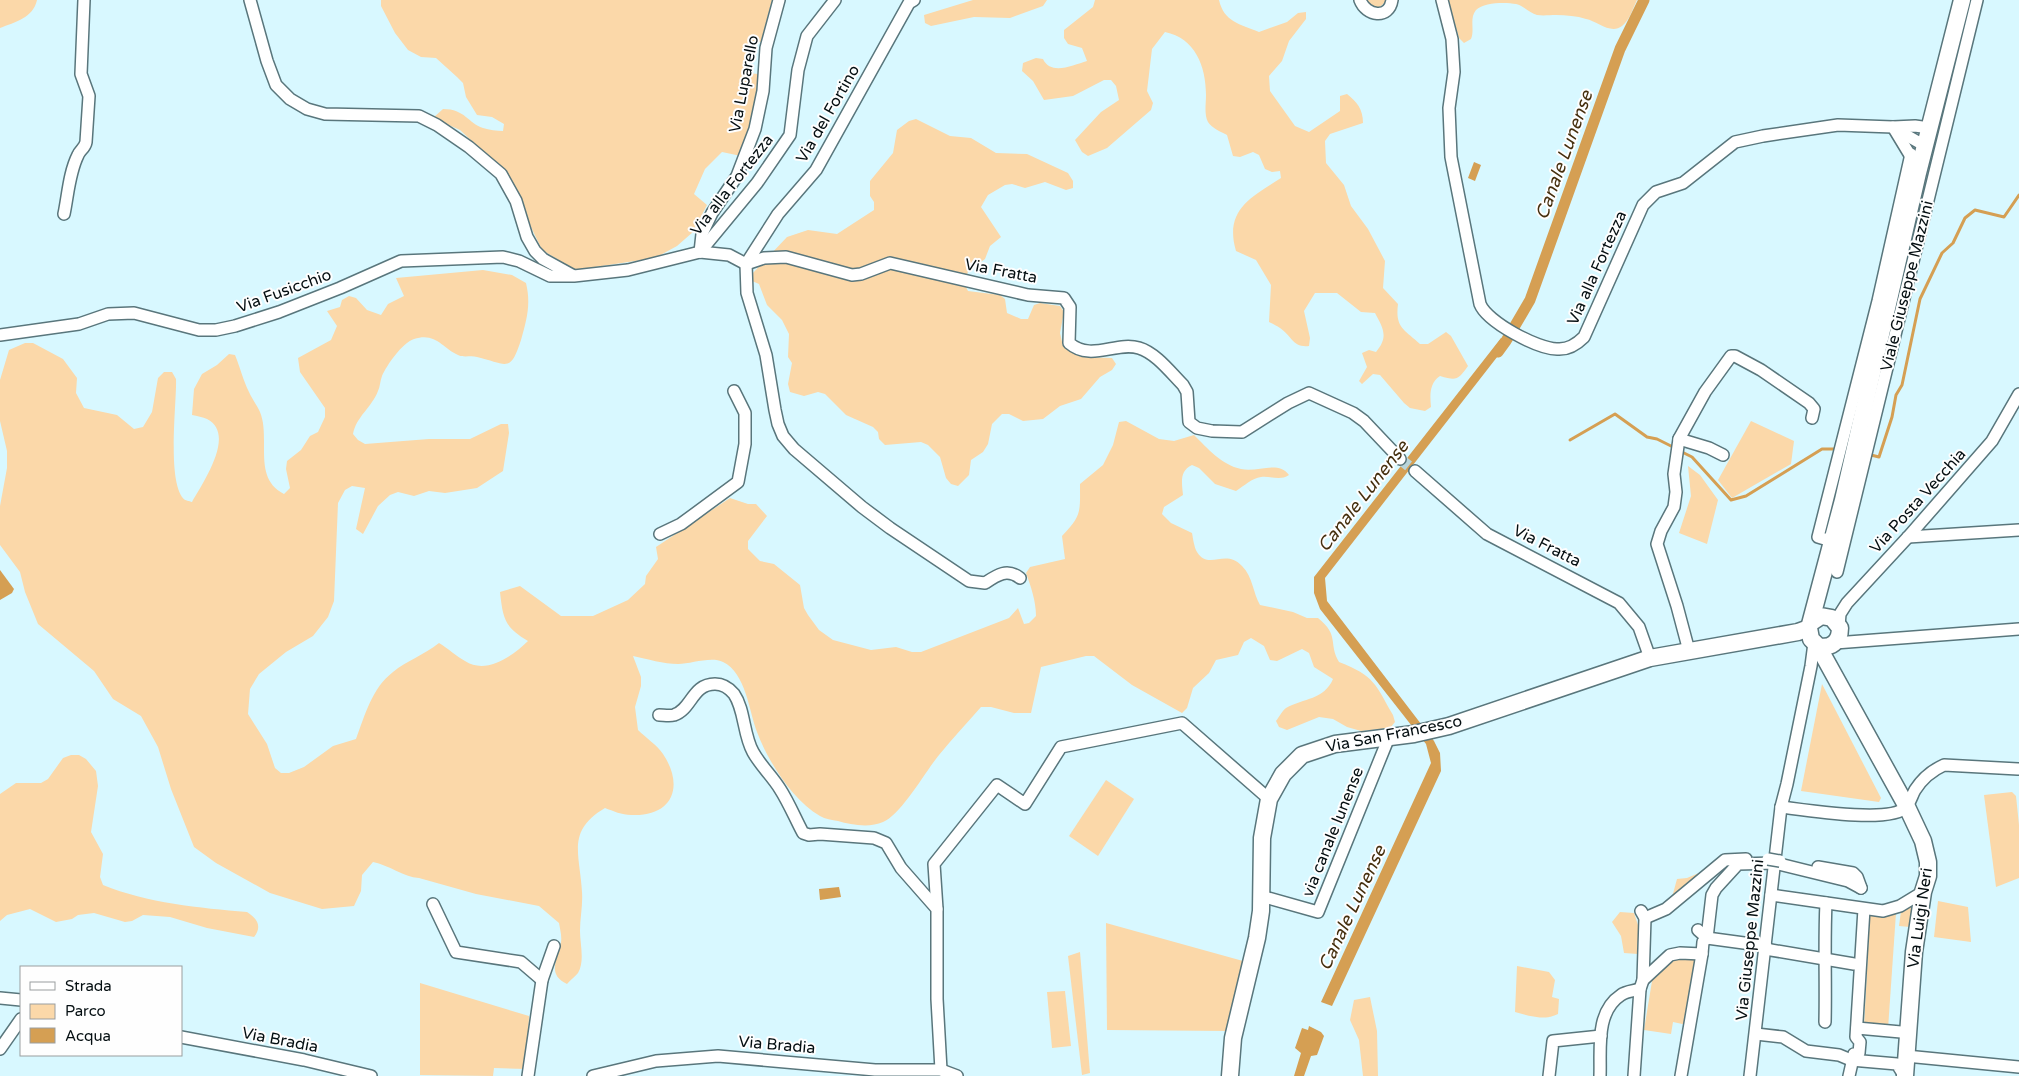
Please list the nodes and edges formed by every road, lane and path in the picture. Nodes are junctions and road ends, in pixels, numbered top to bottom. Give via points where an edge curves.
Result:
1 (84, 0) edge
2 (250, 0) edge
3 (779, 0) edge
4 (835, 0) edge
5 (914, 0) edge
6 (1360, 0) edge
7 (1392, 0) edge
8 (1442, 0) edge
9 (1962, 0) edge
10 (1978, 0) edge
11 (1893, 127) junction
12 (1927, 136) junction
13 (1911, 154) junction
14 (1918, 173) junction
15 (64, 214) dead end
16 (700, 252) junction
17 (746, 264) junction
18 (574, 276) junction
19 (0, 335) edge
20 (734, 392) dead end
21 (2019, 394) edge
22 (1812, 418) dead end
23 (1678, 445) junction
24 (1723, 455) dead end
25 (1400, 459) tunnel mouth
26 (1415, 471) tunnel mouth
27 (2019, 530) edge
28 (660, 534) dead end
29 (1908, 537) junction
30 (1838, 543) junction
31 (1837, 572) dead end
32 (1020, 578) dead end
33 (2019, 629) edge
34 (1826, 634) junction
35 (1689, 651) junction
36 (1650, 658) junction
37 (659, 715) dead end
38 (1389, 737) junction
39 (2018, 769) edge
40 (1270, 799) junction
41 (1907, 806) junction
42 (1781, 807) junction
43 (1774, 861) junction
44 (1860, 888) dead end
45 (1923, 892) junction
46 (1771, 895) junction
47 (1262, 896) junction
48 (1826, 903) junction
49 (433, 904) dead end
50 (937, 909) junction
51 (1864, 909) junction
52 (1702, 934) junction
53 (554, 946) dead end
54 (1766, 948) junction
55 (1702, 954) junction
56 (1824, 959) junction
57 (1856, 965) junction
58 (542, 980) junction
59 (1641, 985) junction
60 (0, 998) edge
61 (20, 1000) edge
62 (20, 1020) edge
63 (1825, 1022) dead end
64 (1602, 1030) junction
65 (1904, 1032) junction
66 (1756, 1034) junction
67 (1857, 1036) junction
68 (182, 1037) edge
69 (0, 1049) edge
70 (1851, 1064) edge
71 (2019, 1067) edge
72 (1904, 1069) edge
73 (941, 1070) junction
74 (371, 1076) edge
75 (528, 1076) edge
76 (593, 1076) edge
77 (958, 1076) edge
78 (1230, 1076) edge
79 (1549, 1076) edge
80 (1600, 1076) edge
81 (1634, 1076) edge
82 (1681, 1076) edge
83 (1750, 1076) edge

1 - 15 street via 81,74 88,96 86,142 78,154
2 - 18 street via 276,85 290,99 307,110 325,114 419,116 437,125 501,174 516,201 535,251
3 - 16 street, Via Luparello via 766,48 756,129 736,176 702,234
4 - 16 street, Via alla Fortezza via 806,36 790,135 758,183
5 - 17 street, Via del Fortino via 909,3 816,170 778,214
6 - 7 street via 1366,10 1375,14 1385,12
8 - 11 street, Via alla Fortezza via 1452,39 1454,72 1449,108 1451,157 1480,304 1485,313 1502,325 1548,349 1568,348 1584,337 1643,206 1656,192 1683,183 1736,142 1838,125
9 - 12 main road, Viale Giuseppe Mazzini
10 - 30 street, Viale Giuseppe Mazzini
11 - 12 street, Via alla Fortezza via 1915,126
11 - 12 street, Via alla Fortezza via 1920,143
11 - 13 street
12 - 14 main road, Viale Giuseppe Mazzini
13 - 14 street
13 - 30 street, Viale Giuseppe Mazzini via 1878,301 1818,537
14 - 30 main road, Viale Giuseppe Mazzini via 1843,500
16 - 17 street, Via Fusicchio via 729,255
16 - 18 street, Via Fusicchio via 628,270
17 - 25 street, Via Fratta via 764,258 786,257 852,275 890,263 1028,295 1064,298 1070,307 1069,343 1088,352 1137,347 1148,351 1184,385 1189,422 1197,428 1242,432 1309,393 1353,413
17 - 32 street via 747,293 766,355 778,424 794,449 862,507 969,581 984,583 1007,572
18 - 19 street, Via Fusicchio via 550,276 503,257 401,261 279,312 216,330 199,330 134,313 108,314 79,324
20 - 28 street via 744,413 745,444 738,482 681,524
21 - 29 street, Via Posta Vecchia via 1992,441
22 - 23 street via 1814,408 1809,403 1761,370 1731,356 1705,392
23 - 24 street via 1708,448
23 - 35 street via 1674,507 1657,544
26 - 36 street, Via Fratta via 1487,534 1619,602 1639,627
27 - 29 street
29 - 34 street, Via Posta Vecchia via 1847,603
30 - 31 street, Viale Giuseppe Mazzini
30 - 34 main road, Viale Giuseppe Mazzini via 1822,578
33 - 34 street via 1860,641
34 - 35 main road, Via San Francesco via 1798,632
34 - 41 main road, Via Luigi Neri via 1843,692
34 - 42 street, Viale Giuseppe Mazzini via 1811,666
35 - 36 main road, Via San Francesco
36 - 38 main road, Via San Francesco via 1434,729
37 - 50 street via 674,715 683,709 704,685 725,686 738,702 753,752 780,788 803,833 874,838 886,843 901,868
38 - 40 main road, Via San Francesco via 1335,744 1302,755 1283,774
38 - 47 street, via canale lunense via 1318,912
39 - 41 street via 1944,765 1916,788
40 - 47 main road, Via San Francesco via 1262,838
40 - 50 street via 1182,723 1061,747 1025,804 997,785 934,864
41 - 42 street via 1897,813 1882,816
41 - 45 main road, Via Luigi Neri via 1923,841 1928,862
42 - 43 street, Via Giuseppe Mazzini
43 - 44 street via 1850,872 1857,877
43 - 46 street, Via Giuseppe Mazzini
43 - 52 street via 1738,864 1712,895
43 - 59 street via 1725,860 1666,909 1646,915
45 - 51 street via 1894,909
45 - 65 main road, Via Luigi Neri
46 - 48 street
46 - 54 street, Via Giuseppe Mazzini
47 - 78 main road, Via San Francesco via 1257,938 1233,1038
48 - 51 street
48 - 56 street
49 - 58 street via 456,952 521,962
50 - 73 street
51 - 57 street
52 - 54 street
52 - 55 street
53 - 58 street
54 - 56 street
54 - 66 street, Via Giuseppe Mazzini
55 - 59 street via 1670,954
55 - 82 street
56 - 57 street
56 - 63 street
57 - 67 street
58 - 75 street
59 - 64 street via 1622,994 1610,1005 1603,1018
59 - 81 street
60 - 61 street
62 - 69 street
64 - 79 street via 1553,1041
64 - 80 street
65 - 67 street
65 - 72 main road, Via Luigi Neri
66 - 70 street via 1783,1037 1806,1051 1839,1055
66 - 83 street, Via Giuseppe Mazzini
67 - 70 street via 1859,1053
68 - 74 street, Via Bradia
70 - 72 street
71 - 72 street
73 - 76 street, Via Bradia via 874,1070 718,1056 656,1061
73 - 77 street, Via Bradia

